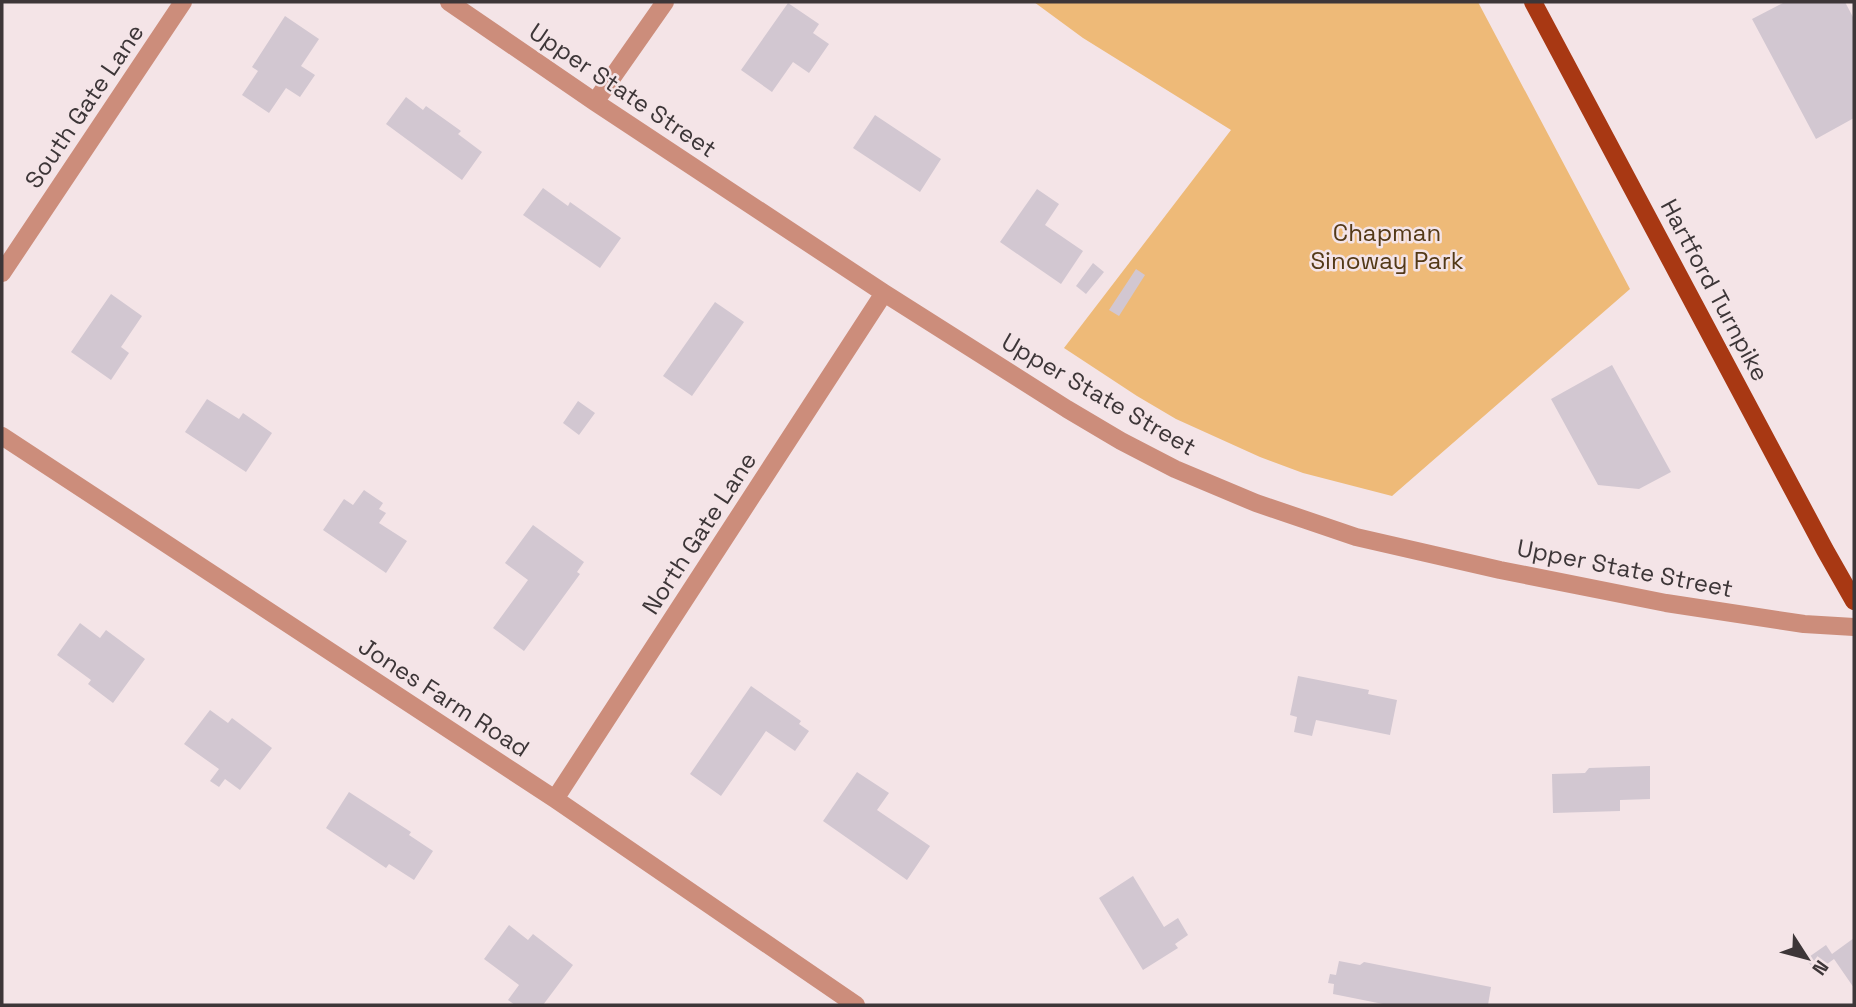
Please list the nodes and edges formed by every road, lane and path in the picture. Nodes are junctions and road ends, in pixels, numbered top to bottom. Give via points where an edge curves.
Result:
1 (183, 2) edge
2 (449, 2) edge
3 (665, 2) edge
4 (1534, 2) edge
5 (595, 102) junction
6 (2, 273) edge
7 (884, 293) junction
8 (2, 436) edge
9 (1854, 601) edge
10 (1854, 627) edge
11 (555, 799) junction
12 (856, 1005) edge

1 - 6 street, South Gate Lane
2 - 5 street, Upper State Street
3 - 5 street
4 - 9 main road, Hartford Turnpike
5 - 7 street, Upper State Street
7 - 10 street, Upper State Street via 1121,440 1175,469 1268,507 1356,537 1551,580 1666,603
7 - 11 street, North Gate Lane
8 - 11 street, Jones Farm Road
11 - 12 street, Jones Farm Road

